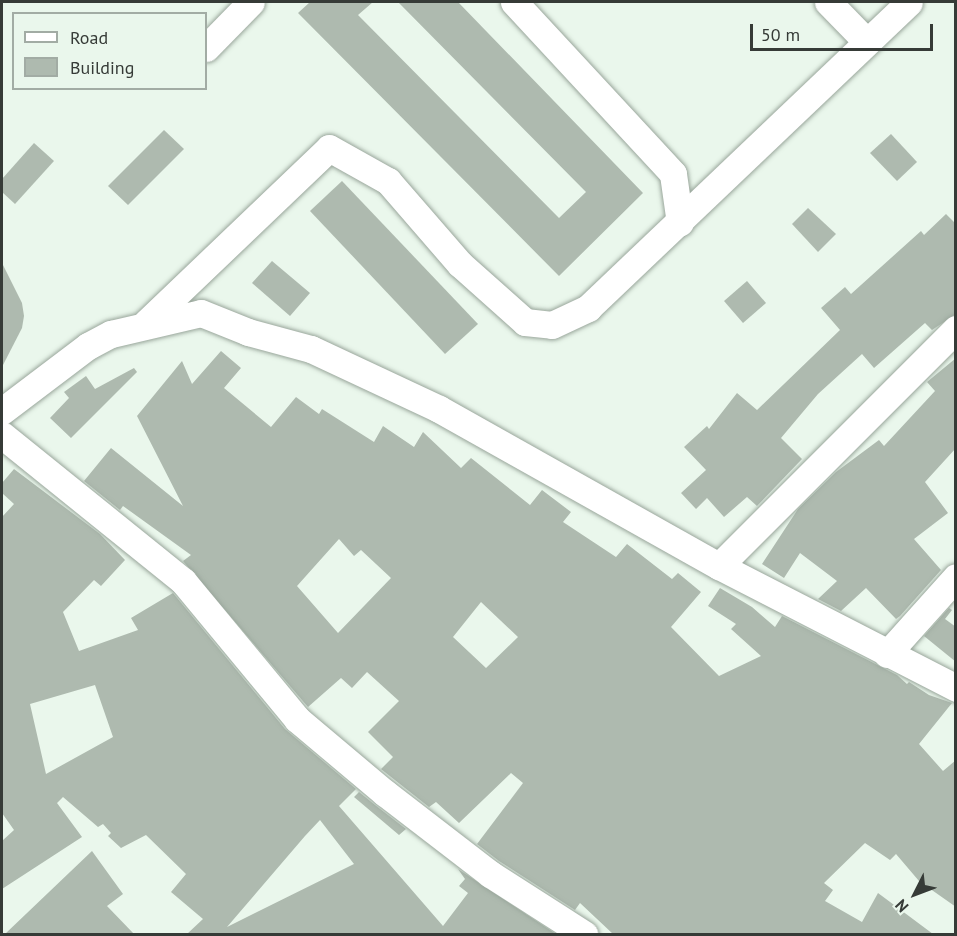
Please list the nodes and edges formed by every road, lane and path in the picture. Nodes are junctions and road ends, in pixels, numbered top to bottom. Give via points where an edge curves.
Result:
1 (252, 2) edge
2 (514, 2) edge
3 (828, 2) edge
4 (909, 2) edge
5 (866, 41) junction
6 (207, 47) edge
7 (680, 223) junction
8 (146, 323) junction
9 (956, 329) edge
10 (2, 411) edge
11 (2, 435) edge
12 (719, 566) junction
13 (956, 577) edge
14 (887, 654) junction
15 (956, 688) edge
16 (584, 934) edge

1 - 6 street
2 - 7 street via 673,174
3 - 5 street
4 - 5 street
5 - 7 street
7 - 8 street via 588,308 552,324 525,322 460,264 388,181 330,148
8 - 10 street via 88,346
8 - 12 street via 201,313 248,332 311,349 439,409
9 - 12 street
11 - 16 street via 183,581 297,719 490,874
12 - 14 street
13 - 14 street
14 - 15 street

